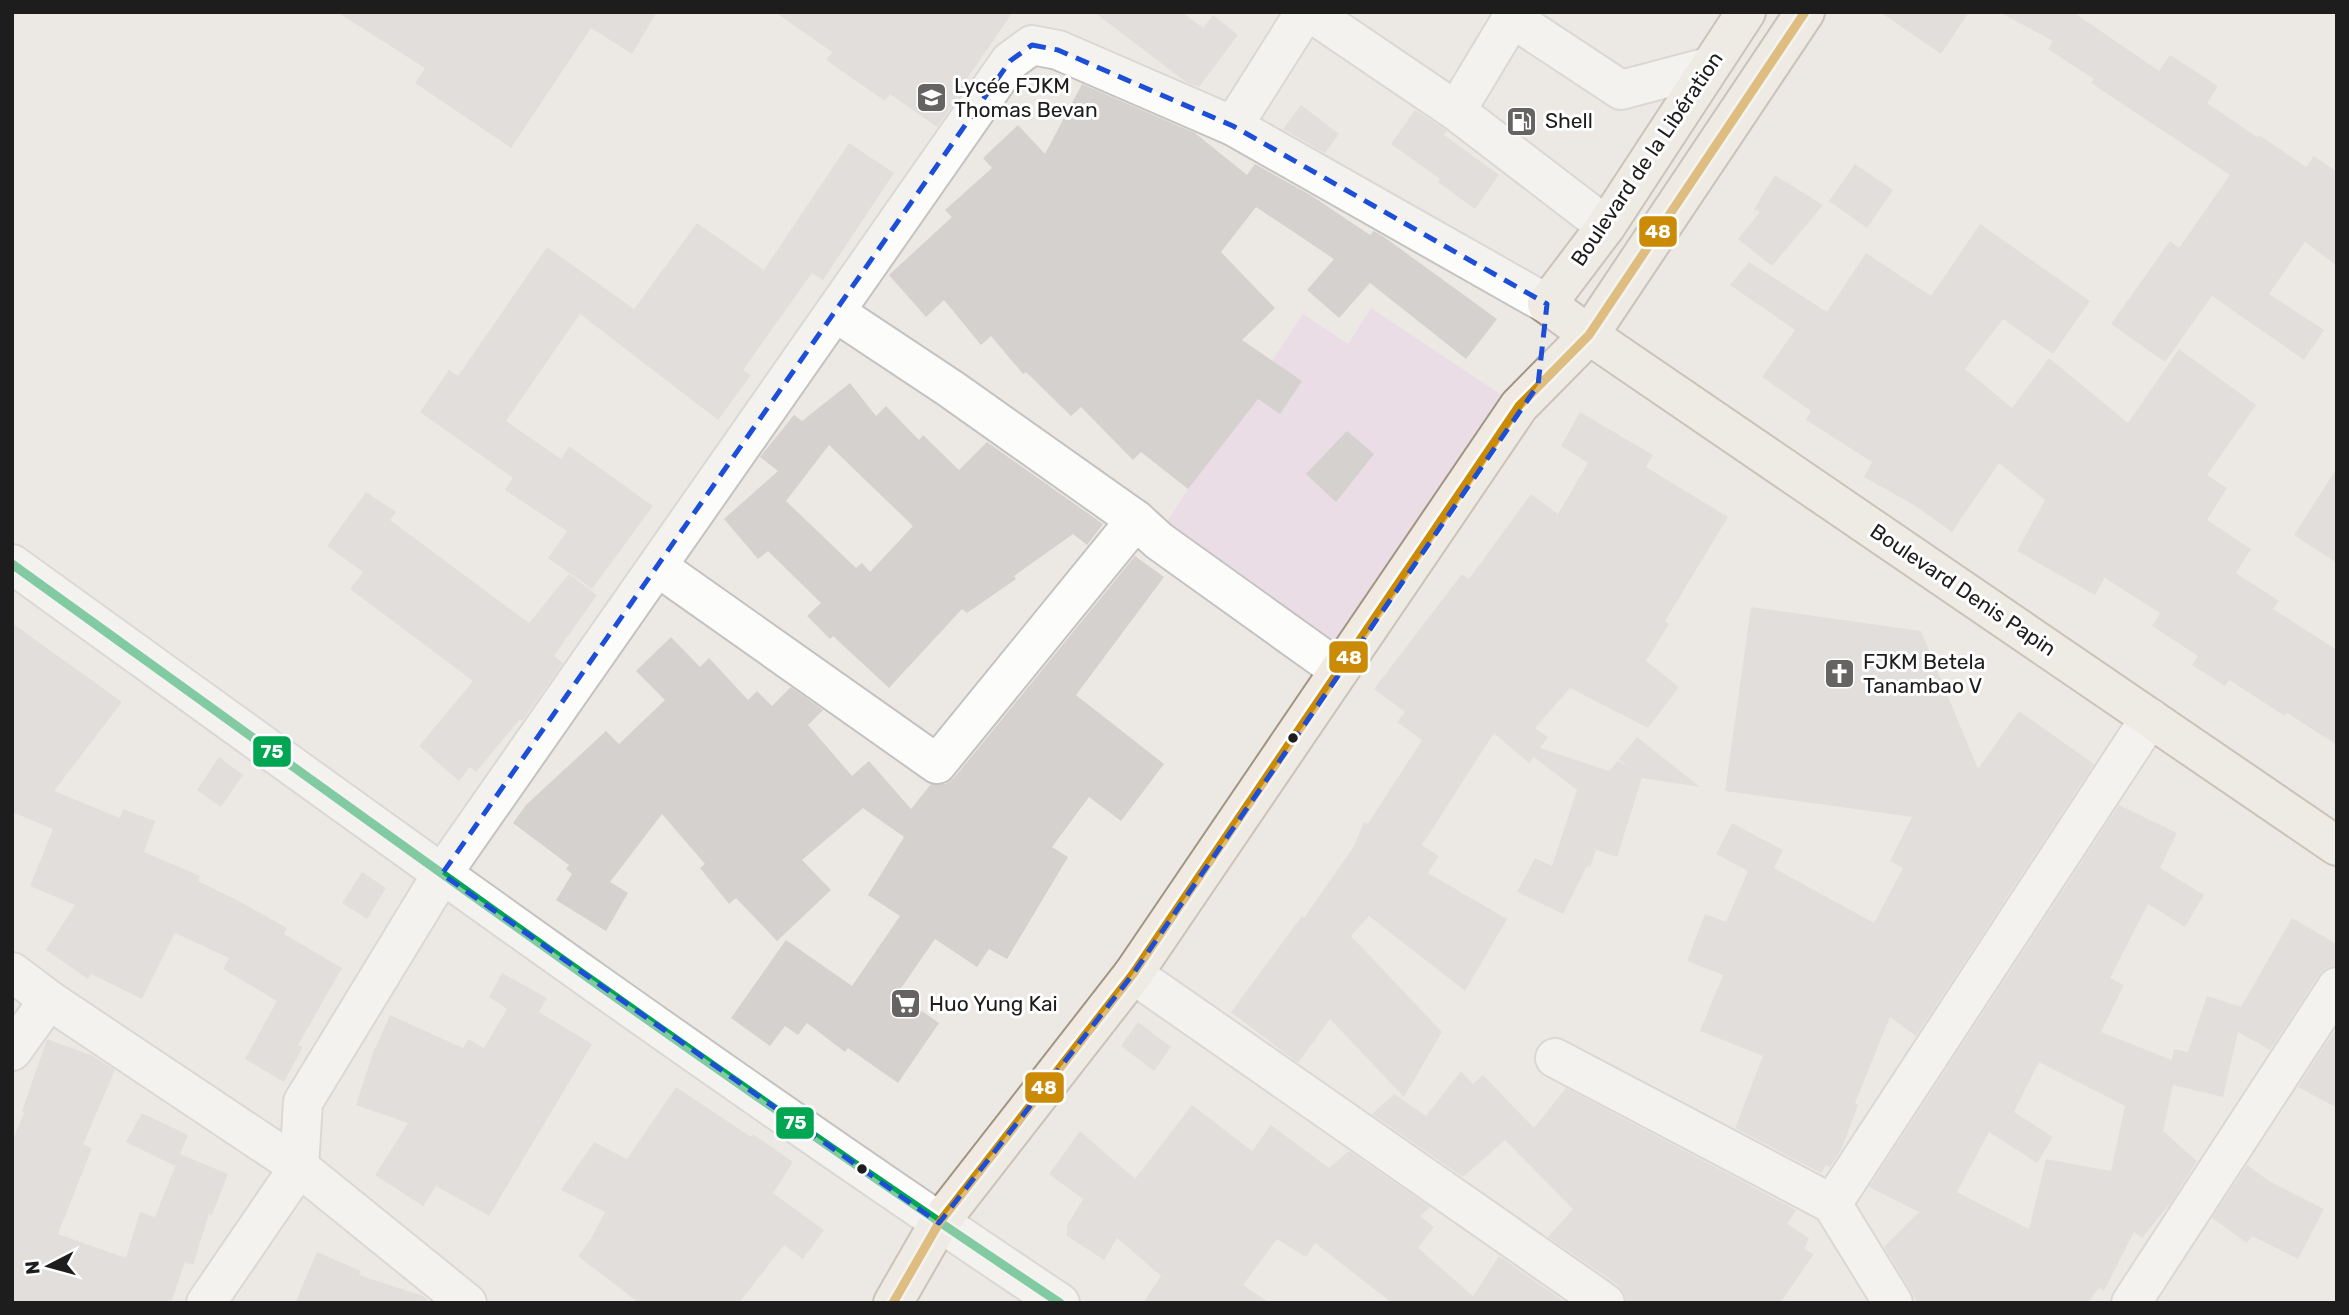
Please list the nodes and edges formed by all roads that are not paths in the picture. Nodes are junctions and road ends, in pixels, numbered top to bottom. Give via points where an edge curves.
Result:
1 (1307, 12) edge
2 (1746, 12) edge
3 (1805, 12) edge
4 (1708, 67) junction
5 (1456, 111) junction
6 (1233, 126) junction
7 (1606, 226) junction
8 (1547, 304) junction
9 (835, 312) junction
10 (1589, 335) junction
11 (1538, 385) junction
12 (1136, 520) junction
13 (12, 564) edge
14 (658, 567) junction
15 (1339, 670) junction
16 (2150, 718) junction
17 (2337, 846) edge
18 (442, 874) junction
19 (12, 972) edge
20 (1133, 974) junction
21 (2337, 986) edge
22 (49, 1000) junction
23 (12, 1051) edge
24 (1555, 1058) dead end
25 (299, 1167) junction
26 (1832, 1204) junction
27 (939, 1223) junction
28 (205, 1303) edge
29 (467, 1303) edge
30 (893, 1303) edge
31 (1059, 1303) edge
32 (1605, 1303) edge
33 (1893, 1303) edge
34 (2131, 1303) edge

1 - 5 street
1 - 6 street
2 - 4 main road, Boulevard de la Libération
3 - 10 main road
4 - 5 street via 1622,90 1512,18
4 - 7 main road, Boulevard de la Libération
5 - 7 street
6 - 8 street
6 - 9 street via 1059,50 1032,45 1010,61
7 - 8 main road, Boulevard de la Libération
8 - 10 main road, Boulevard Denis Papin
8 - 11 main road
9 - 12 street
9 - 14 street
10 - 11 main road
10 - 16 main road, Boulevard Denis Papin
11 - 15 main road via 1519,406
12 - 14 street via 937,764
12 - 15 street
13 - 18 street
14 - 18 street
15 - 20 main road
16 - 17 main road, Boulevard Denis Papin
16 - 26 street
18 - 25 street via 303,1102
18 - 27 street
19 - 22 street
20 - 27 main road
20 - 32 street
21 - 34 street
22 - 23 street
22 - 25 street
24 - 26 street
25 - 28 street
25 - 29 street
26 - 33 street
27 - 30 main road
27 - 31 street

